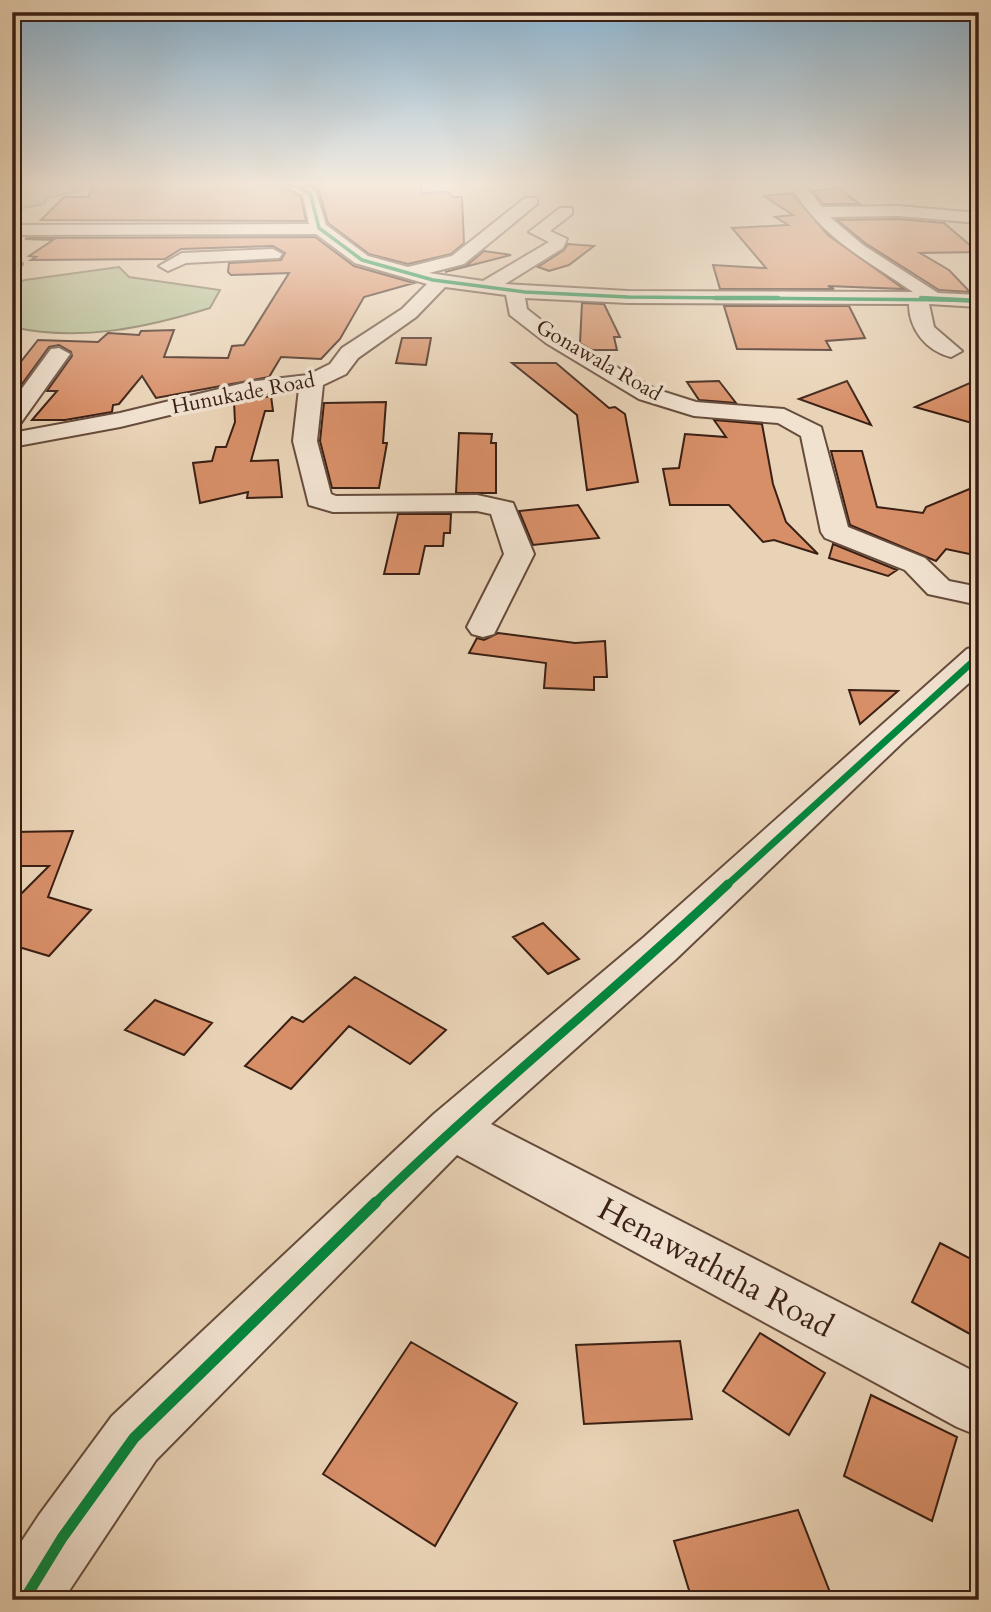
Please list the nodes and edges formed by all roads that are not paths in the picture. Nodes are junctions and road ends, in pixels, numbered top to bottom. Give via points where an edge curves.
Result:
1 (180, 259) edge
2 (368, 259) edge
3 (459, 259) edge
4 (532, 259) edge
5 (876, 259) edge
6 (168, 266) dead end
7 (402, 274) junction
8 (440, 281) junction
9 (486, 287) junction
10 (514, 291) junction
11 (925, 298) junction
12 (979, 301) edge
13 (951, 351) dead end
14 (60, 354) dead end
15 (313, 381) junction
16 (12, 419) edge
17 (12, 440) edge
18 (979, 596) edge
19 (483, 627) dead end
20 (979, 656) edge
21 (452, 1128) junction
22 (979, 1406) edge
23 (24, 1600) edge

1 - 6 street
2 - 7 street
3 - 7 street
4 - 9 street
5 - 11 street via 916,284
7 - 8 street
8 - 9 street
8 - 15 street, Hunukade Road via 409,313 350,353 338,369
9 - 10 street
10 - 11 street via 700,299
10 - 18 street, Gonawala Road via 517,311 553,339 647,394 694,409 784,416 812,432 835,532 915,564 939,588
11 - 12 street
11 - 13 street via 919,323 926,334
14 - 16 street
15 - 17 street, Hunukade Road via 248,389
15 - 19 street via 305,441 319,499 333,504 477,503 503,509 519,554
20 - 21 street via 659,949
21 - 22 street, Henawaththa Road
21 - 23 street via 134,1438

